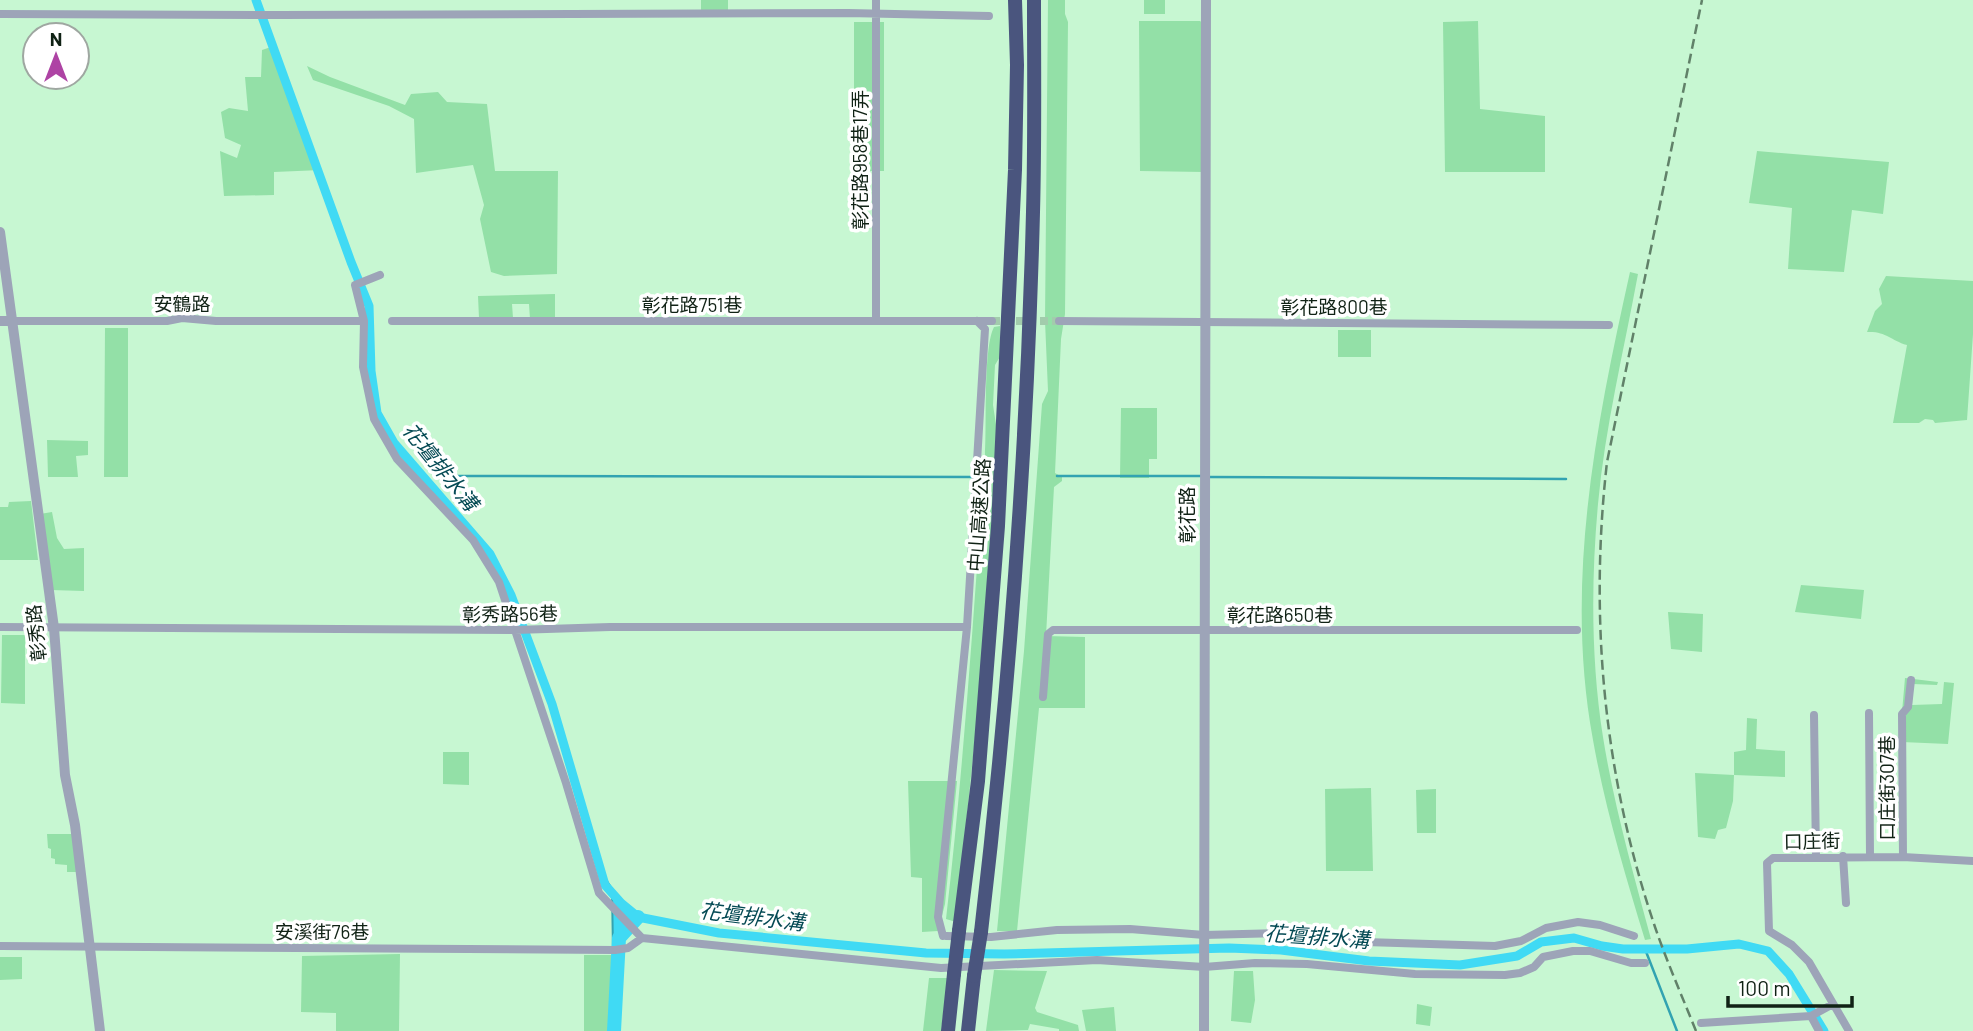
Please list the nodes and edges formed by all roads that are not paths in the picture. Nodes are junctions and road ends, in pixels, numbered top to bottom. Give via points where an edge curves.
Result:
1 (876, 0) edge
2 (1015, 0) edge
3 (1034, 0) edge
4 (1206, 0) edge
5 (0, 14) edge
6 (876, 14) junction
7 (989, 16) dead end
8 (0, 232) edge
9 (380, 275) dead end
10 (0, 321) edge
11 (13, 321) junction
12 (364, 321) junction
13 (392, 321) dead end
14 (876, 321) junction
15 (977, 321) junction
16 (992, 321) tunnel mouth
17 (1059, 321) tunnel mouth
18 (1205, 323) junction
19 (1609, 325) dead end
20 (0, 627) edge
21 (967, 627) junction
22 (54, 628) junction
23 (515, 630) junction
24 (1577, 630) dead end
25 (1204, 631) junction
26 (1911, 680) dead end
27 (1043, 697) dead end
28 (1869, 713) dead end
29 (1814, 715) dead end
30 (1816, 856) junction
31 (1843, 856) junction
32 (1870, 856) junction
33 (1903, 856) junction
34 (1973, 861) edge
35 (1846, 903) dead end
36 (950, 934) junction
37 (1634, 936) dead end
38 (642, 938) junction
39 (1203, 938) junction
40 (0, 946) edge
41 (88, 946) junction
42 (1203, 962) junction
43 (1645, 963) dead end
44 (1831, 1005) junction
45 (1812, 1015) junction
46 (1701, 1023) dead end
47 (100, 1031) edge
48 (948, 1031) edge
49 (968, 1031) edge
50 (1204, 1031) edge
51 (1819, 1031) edge
52 (1849, 1031) edge

1 - 6 street, 彰花路958巷17弄
2 - 36 highway, 中山高速公路 via 1015,170 998,526 978,781
3 - 49 highway, 中山高速公路, bridge via 1033,211 1024,430 1003,735
4 - 18 street, 彰花路
5 - 6 street
6 - 7 street
6 - 14 street, 彰花路958巷17弄
8 - 11 street, 彰秀路
9 - 12 street via 355,285
10 - 11 street, 安鶴路
11 - 12 street, 安鶴路
11 - 22 street, 彰秀路
12 - 23 street via 363,367 374,419 397,459 473,540 499,582
13 - 14 street, 彰花路751巷
14 - 15 street, 彰花路751巷
15 - 16 street, 彰花路751巷
15 - 21 street via 985,329
17 - 18 street, 彰花路800巷
18 - 19 street, 彰花路800巷
18 - 25 street, 彰花路
20 - 22 street, 彰秀路56巷
21 - 23 street, 彰秀路56巷
21 - 36 street via 938,917
22 - 23 street, 彰秀路56巷
22 - 41 street, 彰秀路 via 65,775
23 - 38 street via 599,893
24 - 25 street, 彰花路650巷
25 - 27 street, 彰花路650巷 via 1053,630 1048,634
25 - 39 street, 彰花路
26 - 33 street, 口庄街307巷 via 1908,707 1902,714
28 - 32 street
29 - 30 street
30 - 31 street, 口庄街
30 - 44 street, 口庄街 via 1773,858 1767,863 1769,931 1809,962
31 - 32 street, 口庄街
31 - 35 street
32 - 33 street, 口庄街
33 - 34 street, 口庄街
36 - 39 street via 991,937 1130,929
36 - 48 highway, 中山高速公路, bridge via 954,974
37 - 39 street via 1578,922 1495,946 1365,942 1283,933
38 - 41 street, 安溪街76巷 via 615,950
38 - 42 street via 941,968 1097,960
39 - 42 street, 彰花路
40 - 41 street, 安溪街76巷
41 - 47 street, 彰秀路
42 - 43 street via 1505,975 1534,967 1543,957 1573,951
42 - 50 street, 彰花路
44 - 45 street
44 - 52 street, 口庄街
45 - 46 street
45 - 51 street

